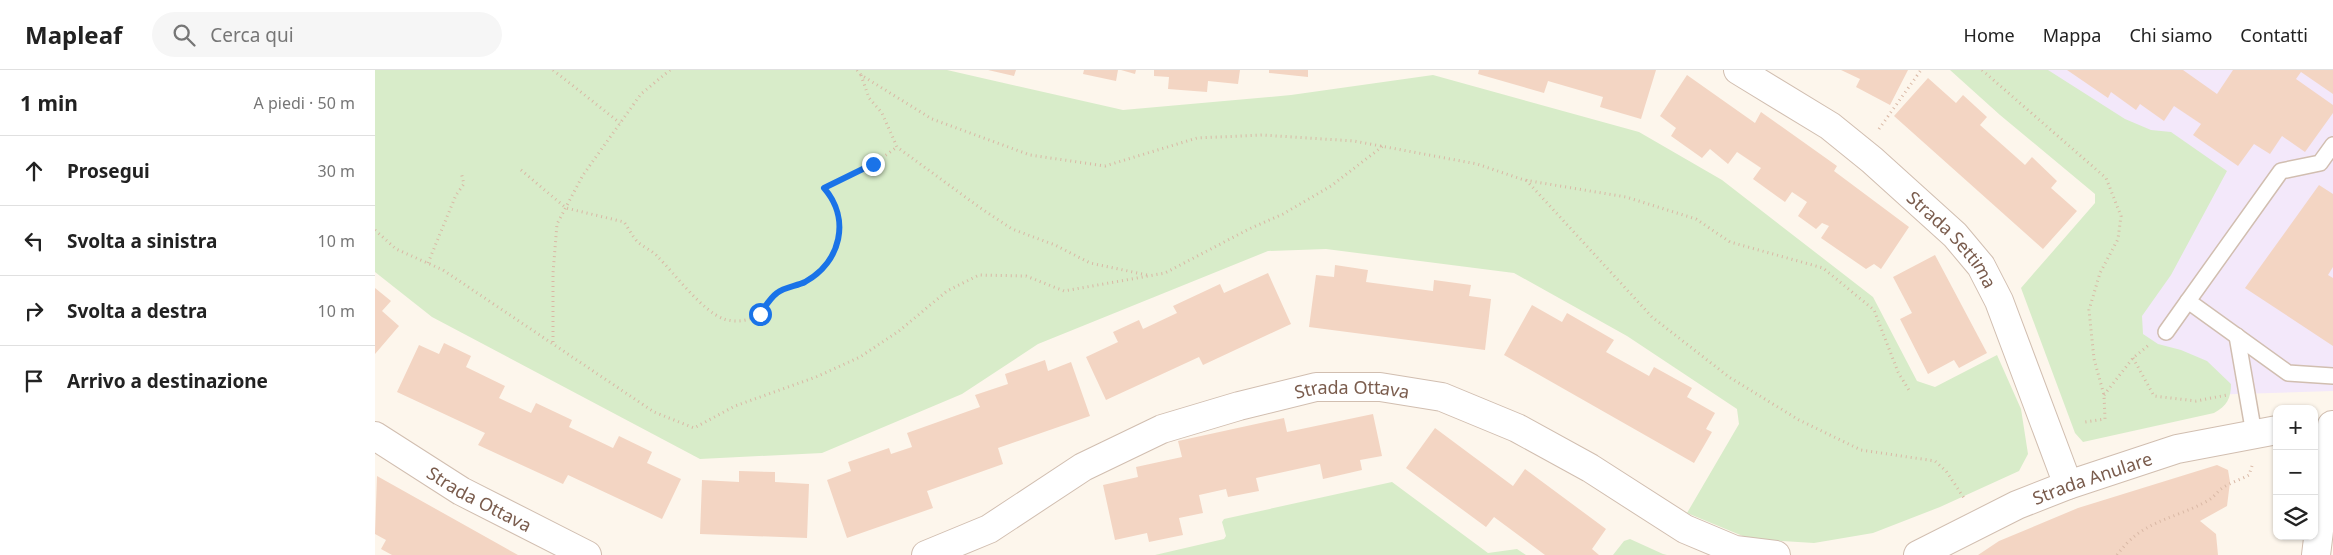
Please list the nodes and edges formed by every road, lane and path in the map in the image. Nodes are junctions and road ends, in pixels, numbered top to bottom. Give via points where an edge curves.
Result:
1 (553, 70) edge
2 (670, 70) edge
3 (857, 70) edge
4 (1739, 70) edge
5 (1921, 70) edge
6 (1982, 70) edge
7 (861, 75) junction
8 (620, 123) junction
9 (1384, 145) junction
10 (2333, 145) edge
11 (897, 147) junction
12 (1862, 152) junction
13 (521, 170) dead end
14 (461, 172) dead end
15 (1524, 180) junction
16 (566, 208) junction
17 (375, 230) edge
18 (428, 263) junction
19 (1151, 275) junction
20 (2188, 301) junction
21 (2166, 332) joint
22 (2237, 336) junction
23 (553, 342) junction
24 (2133, 358) junction
25 (2333, 376) edge
26 (2247, 391) junction
27 (1909, 392) dead end
28 (2104, 395) junction
29 (2085, 422) dead end
30 (2326, 426) edge
31 (2265, 432) edge
32 (375, 436) edge
33 (2068, 485) junction
34 (1964, 498) dead end
35 (1930, 552) edge
36 (2318, 553) edge
37 (587, 555) edge
38 (926, 555) edge
39 (1776, 555) edge
40 (2117, 555) edge

1 - 8 path
2 - 8 path via 641,94
3 - 7 path
4 - 12 street, Strada Settima via 1830,126
5 - 12 path
6 - 28 path via 2106,178 2121,216 2118,239 2100,273 2089,310 2094,359
7 - 9 path via 932,119 1030,155 1105,166 1197,138 1262,135
7 - 11 path via 869,98 882,113
8 - 16 path via 583,175
9 - 15 path via 1477,164
9 - 19 path via 1331,186 1283,214 1165,273
10 - 20 lane via 2320,164 2281,171
11 - 16 path via 873,164 824,188 837,207 841,227 826,266 805,282 777,292 760,314 743,322 724,319 708,308 657,256 638,243 624,222
11 - 19 path via 1012,229 1055,245 1090,263
12 - 33 street, Strada Settima via 1955,235 1981,266 1999,301
13 - 16 path
14 - 18 path via 464,184 456,195
15 - 27 path via 1626,198 1696,219 1730,242 1823,268 1874,310
15 - 34 path via 1652,318 1729,377 1799,420 1861,450 1935,461 1946,470
16 - 23 path via 557,224
17 - 18 path via 396,249
18 - 23 path
19 - 23 path via 1064,291 1026,276 979,275 947,291 899,331 860,357 735,406 694,428 654,412
20 - 21 lane
20 - 22 lane
21 - 24 path
22 - 25 lane via 2288,373
22 - 26 lane
24 - 26 path via 2154,396 2196,401
24 - 28 path
26 - 31 lane
28 - 29 path via 2105,419
30 - 36 street
31 - 33 street, Strada Anulare via 2177,449
31 - 40 path via 2249,475 2221,489 2211,499 2181,514 2161,519 2141,531 2125,543
32 - 37 street, Strada Ottava via 461,490
33 - 35 street, Strada Anulare via 2017,505
38 - 39 street, Strada Ottava via 989,529 1083,467 1162,429 1316,387 1380,386 1442,398 1517,428 1590,468 1685,529 1735,550

